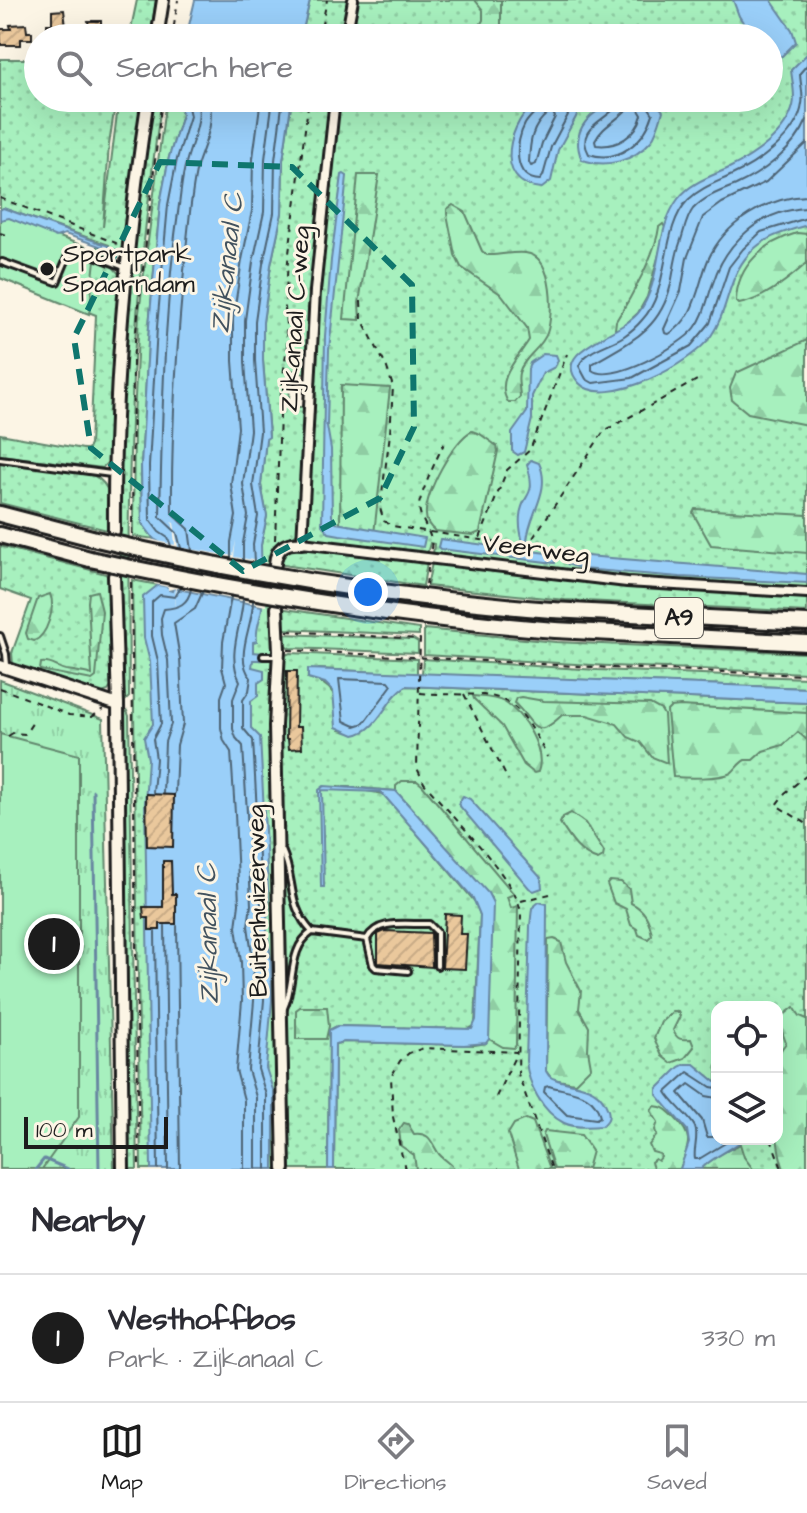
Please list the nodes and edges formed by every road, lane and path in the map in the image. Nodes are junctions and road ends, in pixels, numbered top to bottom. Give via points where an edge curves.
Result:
1 (163, 0) edge
2 (178, 0) edge
3 (327, 0) edge
4 (353, 0) edge
5 (159, 24) edge
6 (174, 24) edge
7 (322, 24) edge
8 (349, 24) edge
9 (146, 112) edge
10 (160, 112) edge
11 (307, 112) edge
12 (334, 112) edge
13 (0, 198) edge
14 (0, 233) edge
15 (11, 237) dead end
16 (2, 262) dead end
17 (110, 262) junction
18 (126, 268) junction
19 (361, 301) dead end
20 (567, 354) dead end
21 (699, 379) dead end
22 (444, 444) dead end
23 (0, 459) edge
24 (114, 474) junction
25 (0, 514) edge
26 (114, 531) dead end
27 (430, 534) junction
28 (0, 535) edge
29 (479, 539) junction
30 (302, 543) junction
31 (132, 545) dead end
32 (276, 558) joint
33 (429, 559) junction
34 (114, 576) dead end
35 (131, 576) dead end
36 (425, 586) dead end
37 (807, 593) edge
38 (277, 608) dead end
39 (807, 623) edge
40 (421, 629) dead end
41 (278, 632) junction
42 (0, 636) edge
43 (420, 639) junction
44 (807, 643) edge
45 (278, 653) junction
46 (263, 656) dead end
47 (420, 657) junction
48 (3, 668) edge
49 (807, 675) edge
50 (0, 688) edge
51 (419, 693) junction
52 (463, 693) junction
53 (113, 703) junction
54 (35, 719) dead end
55 (8, 736) dead end
56 (547, 757) dead end
57 (807, 775) edge
58 (508, 780) dead end
59 (807, 824) edge
60 (279, 844) junction
61 (550, 894) dead end
62 (519, 901) junction
63 (312, 932) junction
64 (367, 939) junction
65 (437, 966) dead end
66 (408, 971) dead end
67 (281, 1015) junction
68 (518, 1052) junction
69 (496, 1097) dead end
70 (773, 1145) edge
71 (123, 1169) edge
72 (139, 1169) edge
73 (284, 1169) edge
74 (405, 1169) edge
75 (552, 1169) edge
76 (782, 1169) edge

1 - 5 street
2 - 6 path
3 - 7 path
4 - 8 street
9 - 18 street
10 - 31 path via 133,359
11 - 32 path via 288,261
12 - 30 street, Zijkanaal C-weg via 315,291
13 - 17 path via 116,243
14 - 15 path
16 - 17 lane via 57,282 77,249
17 - 18 lane
18 - 24 street
19 - 27 path via 363,323 393,387 380,513 389,525
20 - 29 path via 530,450 507,470
21 - 29 path via 604,431 529,544
22 - 27 path via 419,503
23 - 24 lane
24 - 26 street
25 - 39 highway, A9, bridge via 197,562 343,587 552,610
27 - 29 path
27 - 33 path
28 - 44 highway, A9, bridge via 90,559 313,602 468,623
30 - 32 street, Veerweg via 286,544
30 - 33 street, Veerweg
33 - 36 path
33 - 37 street, Veerweg via 627,582
34 - 53 street
35 - 72 path
38 - 41 street
40 - 43 path
41 - 43 path
41 - 45 street, Buitenhuizerweg
42 - 48 lane via 6,654
43 - 47 path
45 - 46 lane
45 - 47 path
45 - 60 street, Buitenhuizerweg
47 - 49 path
47 - 51 path
48 - 53 street
50 - 53 path via 87,718
51 - 52 path
51 - 62 path via 420,776
52 - 56 path via 509,701
52 - 58 path
53 - 71 street
54 - 55 path via 25,734
57 - 59 path via 776,805
60 - 63 lane via 297,913
60 - 67 street, Buitenhuizerweg
61 - 62 path
62 - 68 path
63 - 64 lane
63 - 67 lane via 297,949
64 - 65 lane via 382,925 429,924 437,932
64 - 66 lane via 376,968
67 - 73 street, Buitenhuizerweg
68 - 69 path
68 - 74 path via 424,1048 400,1061 391,1082 393,1123
68 - 75 path via 520,1083
70 - 76 path

